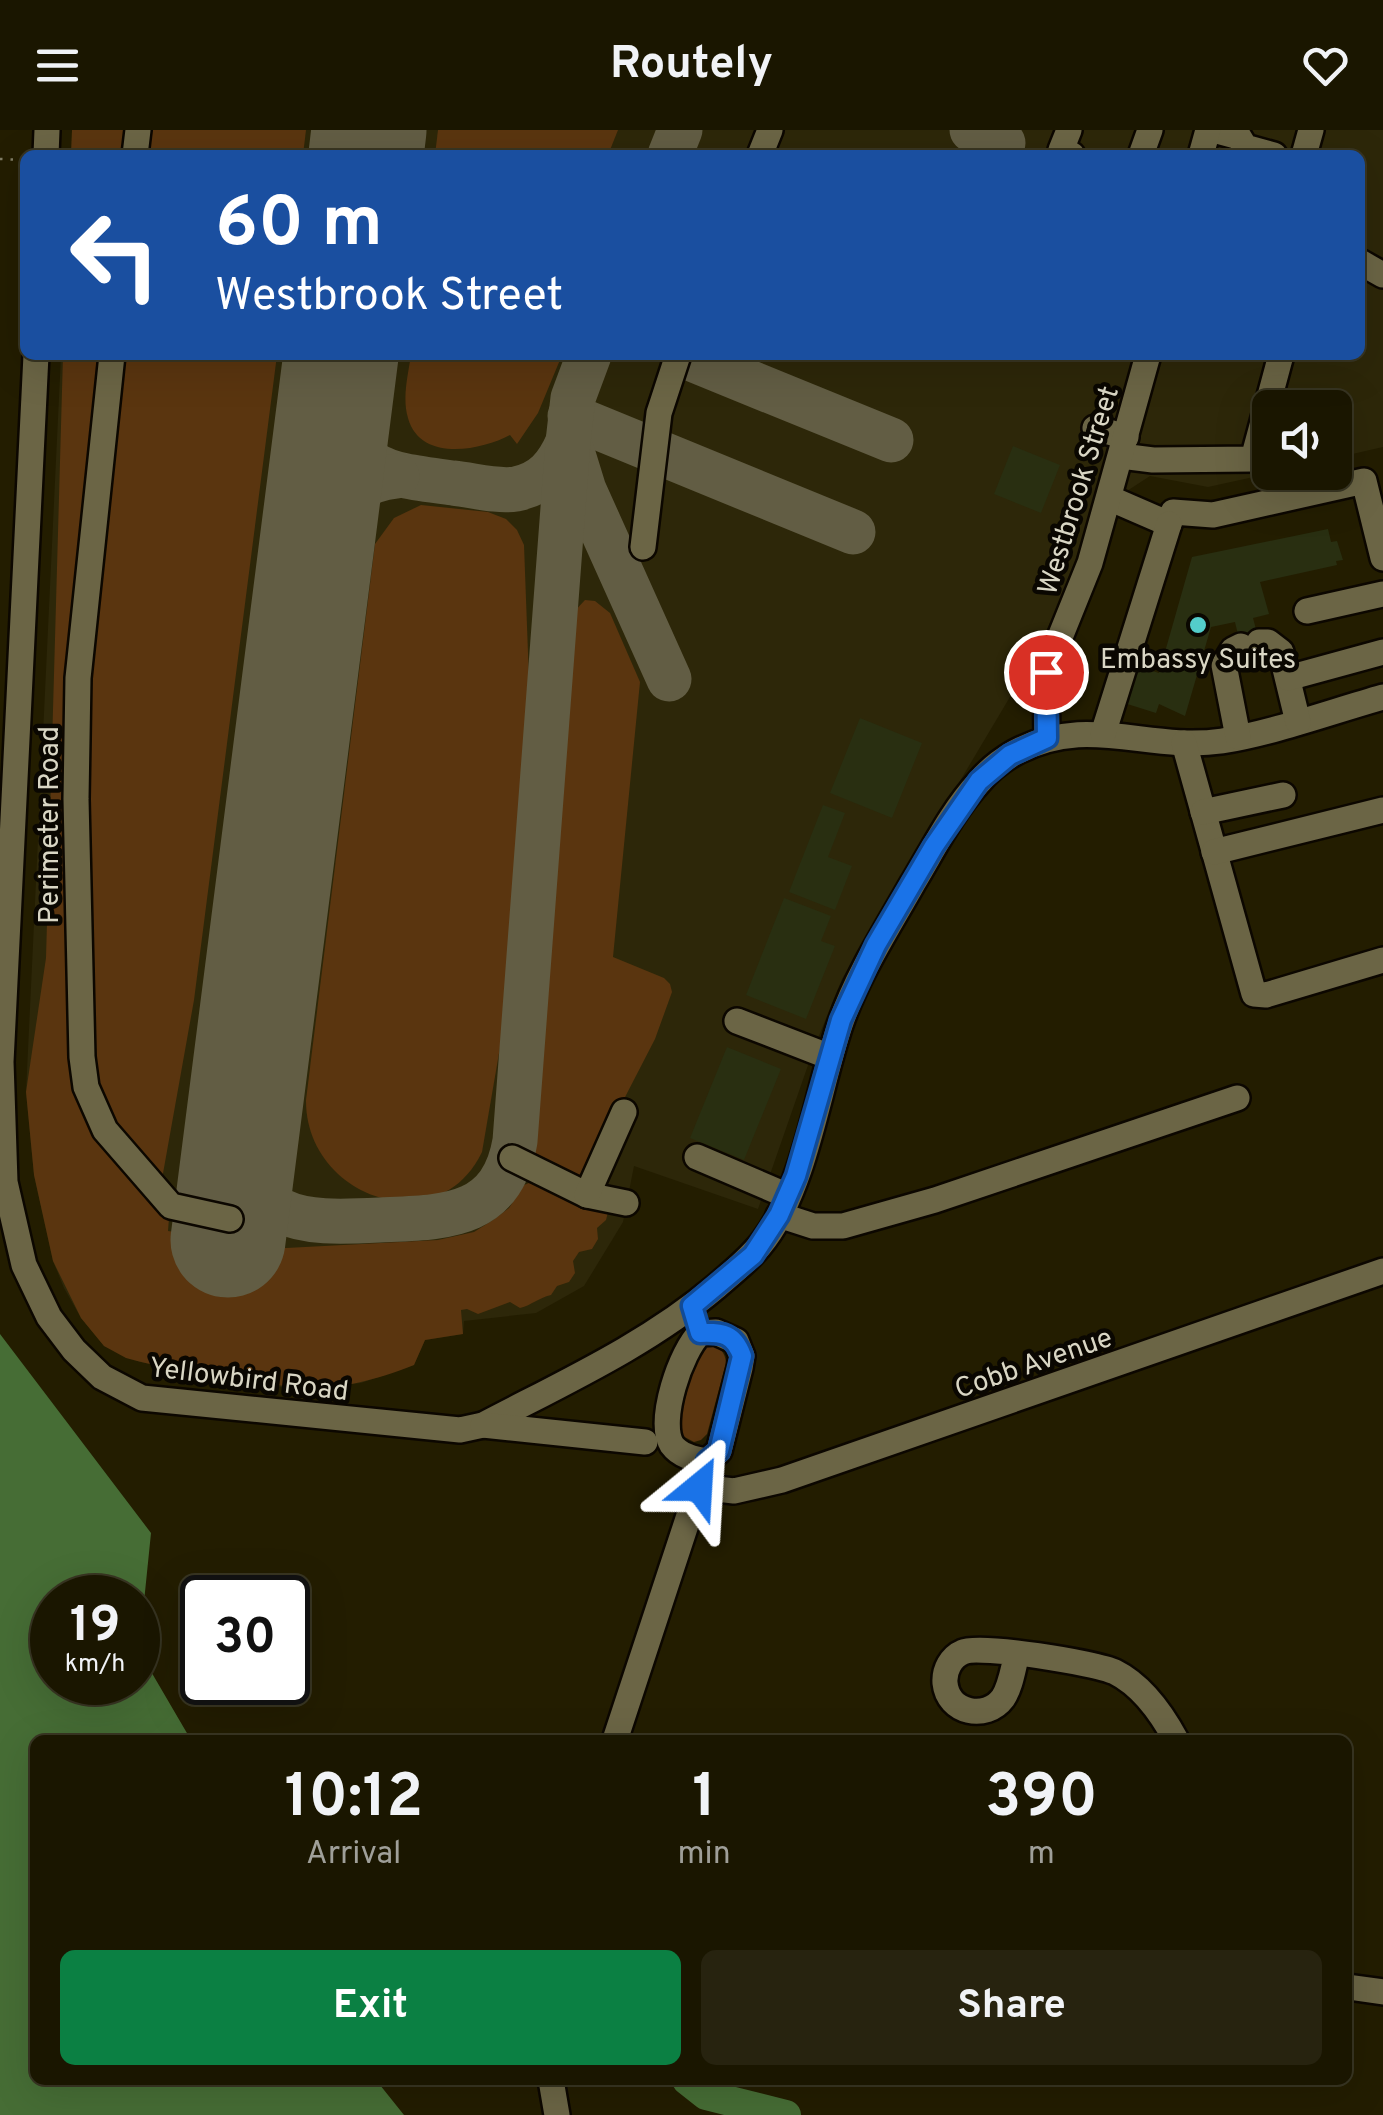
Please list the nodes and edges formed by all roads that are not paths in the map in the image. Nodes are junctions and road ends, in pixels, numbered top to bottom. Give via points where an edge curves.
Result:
1 (1211, 130) edge
2 (1240, 134) edge
3 (1256, 150) edge
4 (36, 360) edge
5 (111, 360) edge
6 (676, 360) edge
7 (1147, 360) edge
8 (1279, 360) edge
9 (1095, 428) dead end
10 (1124, 446) junction
11 (1109, 498) junction
12 (1169, 524) junction
13 (643, 547) dead end
14 (1383, 558) edge
15 (1383, 594) edge
16 (1307, 611) dead end
17 (1383, 652) edge
18 (1288, 678) junction
19 (1383, 697) edge
20 (1298, 722) junction
21 (1102, 734) junction
22 (1238, 737) junction
23 (1047, 738) junction
24 (1184, 743) junction
25 (1284, 795) dead end
26 (1383, 810) edge
27 (1203, 812) junction
28 (1214, 852) junction
29 (6, 861) edge
30 (1383, 960) edge
31 (737, 1021) dead end
32 (830, 1057) junction
33 (1236, 1098) dead end
34 (624, 1112) dead end
35 (697, 1157) dead end
36 (512, 1158) dead end
37 (588, 1194) junction
38 (626, 1203) dead end
39 (784, 1206) junction
40 (230, 1220) dead end
41 (1383, 1271) edge
42 (696, 1303) junction
43 (700, 1333) junction
44 (482, 1425) junction
45 (645, 1442) dead end
46 (707, 1461) junction
47 (699, 1487) junction
48 (1016, 1654) dead end
49 (617, 1735) edge
50 (1172, 1735) edge
51 (1352, 1988) edge
52 (1383, 1992) edge
53 (552, 2085) edge
54 (557, 2115) edge

1 - 2 street
2 - 3 street via 1245,147
4 - 29 street, Yellowbird Road
5 - 40 street, Perimeter Road via 78,678 82,1058 86,1087 105,1130 171,1206
6 - 13 street via 659,413
7 - 10 street, Westbrook Street
8 - 10 street via 1253,459 1153,460
9 - 10 street
10 - 11 street, Westbrook Street
11 - 12 street
11 - 23 street, Westbrook Street via 1046,672
12 - 14 street via 1173,512 1213,514 1364,481
12 - 21 street
15 - 16 street
17 - 18 street
18 - 20 street
18 - 22 street via 1282,652 1268,642 1233,650 1224,664
19 - 20 street
20 - 22 street
21 - 23 street
21 - 24 street
22 - 24 street
23 - 32 street via 1010,755 955,814 876,945
24 - 27 street
25 - 27 street
26 - 28 street
27 - 28 street
28 - 30 street via 1254,994
29 - 44 street, Yellowbird Road via 6,1182 24,1266 74,1350 102,1377 142,1398 376,1424 460,1430
31 - 32 street
32 - 39 street
33 - 39 street via 843,1226 813,1226
34 - 37 street
35 - 39 street
36 - 37 street
37 - 38 street
39 - 42 street via 753,1255
41 - 47 street, Cobb Avenue via 782,1480 734,1491
42 - 43 street
42 - 44 street, Yellowbird Road via 642,1341
43 - 46 street via 682,1358 667,1434 674,1448
43 - 46 street via 728,1335 742,1356 719,1451
44 - 45 street, Yellowbird Road
46 - 47 street
47 - 49 street
48 - 50 street via 1116,1672 1140,1690
51 - 52 street
53 - 54 street

